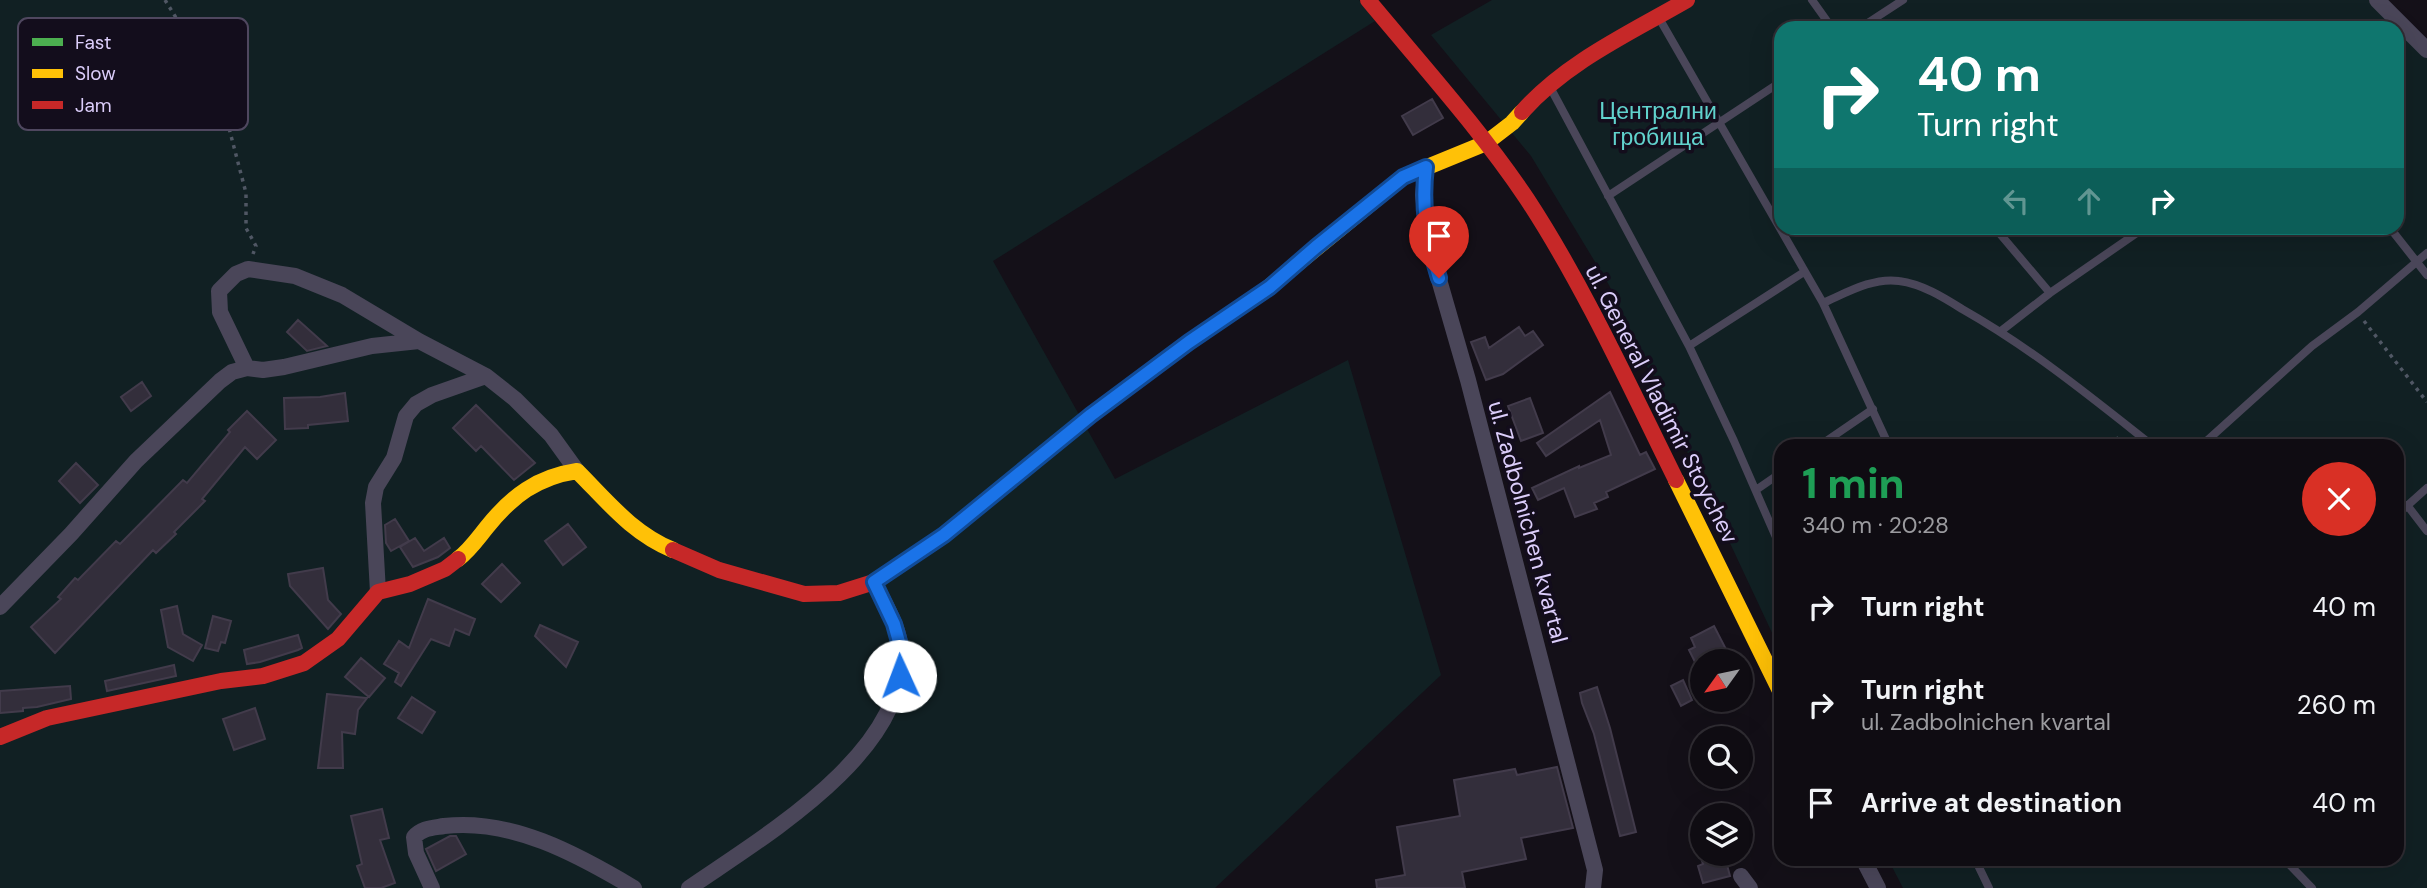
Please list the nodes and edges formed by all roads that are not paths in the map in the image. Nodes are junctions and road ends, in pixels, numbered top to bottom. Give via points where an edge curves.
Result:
1 (1368, 0) edge
2 (1687, 0) edge
3 (1812, 0) edge
4 (1903, 0) edge
5 (2377, 0) edge
6 (1658, 16) junction
7 (1827, 21) edge
8 (1871, 21) edge
9 (2398, 21) edge
10 (2404, 27) edge
11 (2427, 50) edge
12 (1549, 85) junction
13 (1774, 86) edge
14 (1720, 123) junction
15 (1486, 143) junction
16 (1426, 167) junction
17 (1608, 196) junction
18 (1774, 219) edge
19 (1783, 235) edge
20 (2001, 235) edge
21 (2134, 235) edge
22 (2396, 235) edge
23 (2427, 253) edge
24 (2417, 262) junction
25 (1804, 272) junction
26 (2427, 275) edge
27 (2050, 293) junction
28 (1823, 303) junction
29 (2001, 331) junction
30 (419, 341) junction
31 (1689, 346) junction
32 (247, 368) junction
33 (486, 376) junction
34 (1873, 408) junction
35 (1829, 439) edge
36 (1886, 439) edge
37 (2144, 439) edge
38 (2209, 439) edge
39 (578, 471) junction
40 (1774, 478) edge
41 (2427, 488) edge
42 (1756, 490) junction
43 (2407, 505) junction
44 (2404, 508) edge
45 (2427, 531) edge
46 (1774, 532) edge
47 (874, 582) junction
48 (378, 592) junction
49 (0, 607) edge
50 (1774, 679) edge
51 (0, 737) edge
52 (1867, 866) edge
53 (1979, 866) edge
54 (2291, 866) edge
55 (2311, 887) edge
56 (432, 888) edge
57 (634, 888) edge
58 (689, 888) edge
59 (1593, 888) edge
60 (1878, 888) edge
61 (1989, 888) edge

1 - 15 street, ul. General Vladimir Stoychev
2 - 6 street
3 - 7 lane
4 - 8 lane
5 - 9 street
6 - 12 street
6 - 14 lane
10 - 11 street
12 - 15 street
12 - 17 lane
13 - 14 lane
14 - 17 lane
14 - 18 lane
15 - 16 street
15 - 50 street, ul. General Vladimir Stoychev via 1567,265
16 - 47 street via 1403,177 1270,287 1091,415 944,535
16 - 59 street, ul. Zadbolnichen kvartal via 1423,195 1429,245 1595,870
17 - 31 lane
19 - 25 lane
20 - 27 lane
21 - 27 lane
22 - 24 lane
23 - 24 lane
24 - 26 lane
24 - 38 lane via 2312,346
25 - 28 lane
25 - 31 lane
27 - 29 lane
28 - 29 lane via 1880,281 1899,281 1930,290
28 - 34 lane
29 - 37 lane
30 - 32 street via 372,346 284,367
30 - 32 street via 342,295 295,276 248,269 219,291 220,312
30 - 33 street
31 - 42 lane
32 - 49 street via 220,381 136,461
33 - 39 street via 551,435
33 - 48 street via 432,395 406,416 394,458 376,487 373,503
34 - 35 lane
34 - 36 lane
39 - 47 street via 651,541 719,570 804,594 839,593
39 - 48 street via 557,474 518,494 466,553 445,569
40 - 42 lane
41 - 43 lane
42 - 46 lane
43 - 44 lane
43 - 45 lane
47 - 58 street via 894,624 901,662 888,710 869,743 842,774 801,808
48 - 51 street via 338,639 304,663 263,676 47,718
52 - 60 street
53 - 61 lane
54 - 55 lane
56 - 57 street via 414,846 415,837 425,829 461,824 498,827 534,839 587,861

